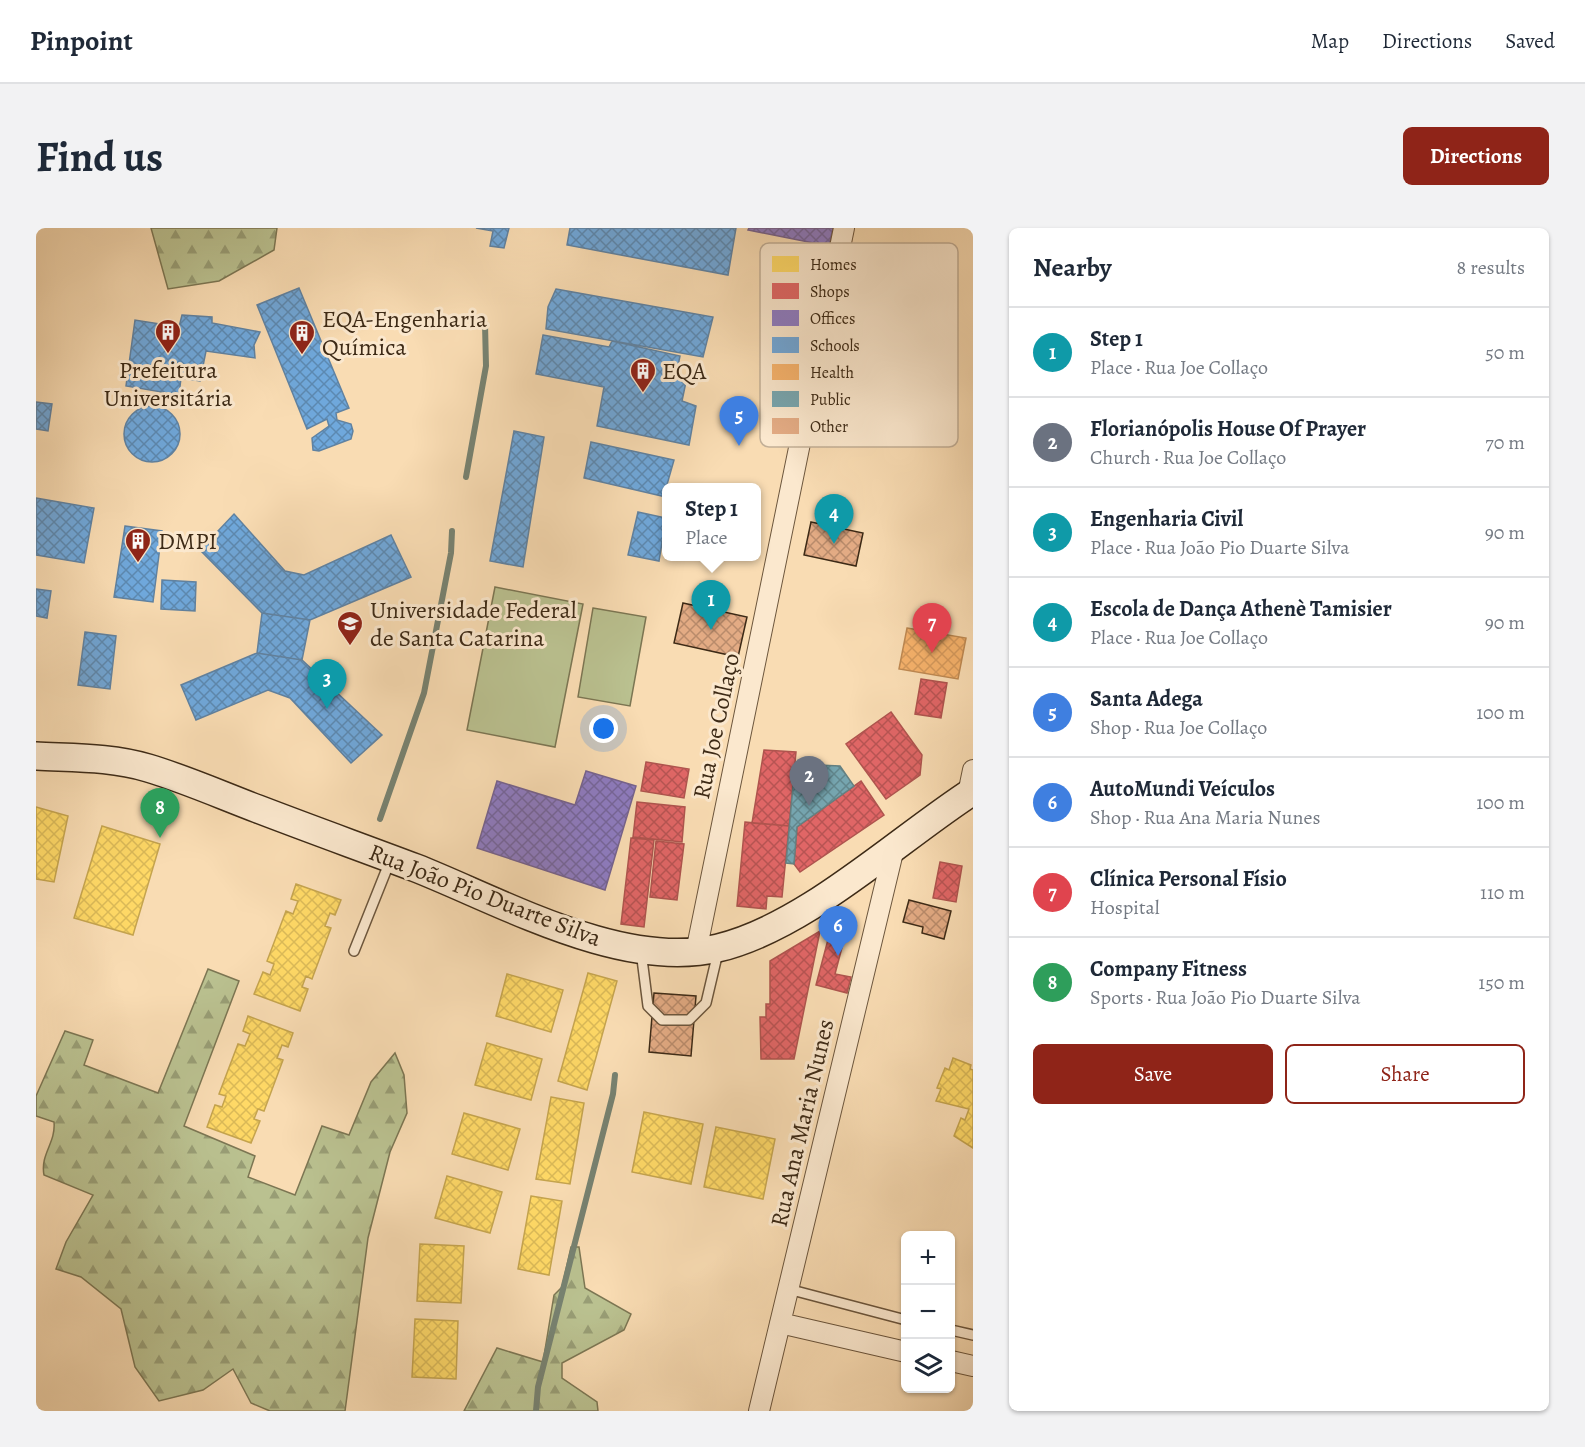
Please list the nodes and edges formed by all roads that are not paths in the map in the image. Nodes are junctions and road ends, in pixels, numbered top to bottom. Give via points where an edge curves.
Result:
1 (844, 228) edge
2 (841, 243) edge
3 (803, 447) edge
4 (36, 756) edge
5 (972, 785) edge
6 (894, 848) junction
7 (390, 859) junction
8 (640, 949) junction
9 (708, 950) junction
10 (354, 951) dead end
11 (788, 1290) junction
12 (901, 1319) edge
13 (780, 1323) junction
14 (955, 1331) edge
15 (973, 1335) edge
16 (901, 1351) edge
17 (955, 1362) edge
18 (973, 1366) edge
19 (759, 1411) edge

1 - 2 street, Rua Joe Collaço
3 - 9 street, Rua Joe Collaço
4 - 7 main road, Rua João Pio Duarte Silva via 86,758 144,767
5 - 6 main road, Rua João Pio Duarte Silva
6 - 9 main road, Rua João Pio Duarte Silva via 788,918 747,938
6 - 11 street, Rua Ana Maria Nunes
7 - 8 main road, Rua João Pio Duarte Silva via 551,924
7 - 10 lane
8 - 9 main road, Rua João Pio Duarte Silva
8 - 9 lane via 648,1006 663,1020 688,1020 706,1003
11 - 12 lane
11 - 13 street, Rua Ana Maria Nunes
13 - 16 street
13 - 19 street, Rua Ana Maria Nunes
14 - 15 lane
17 - 18 street

